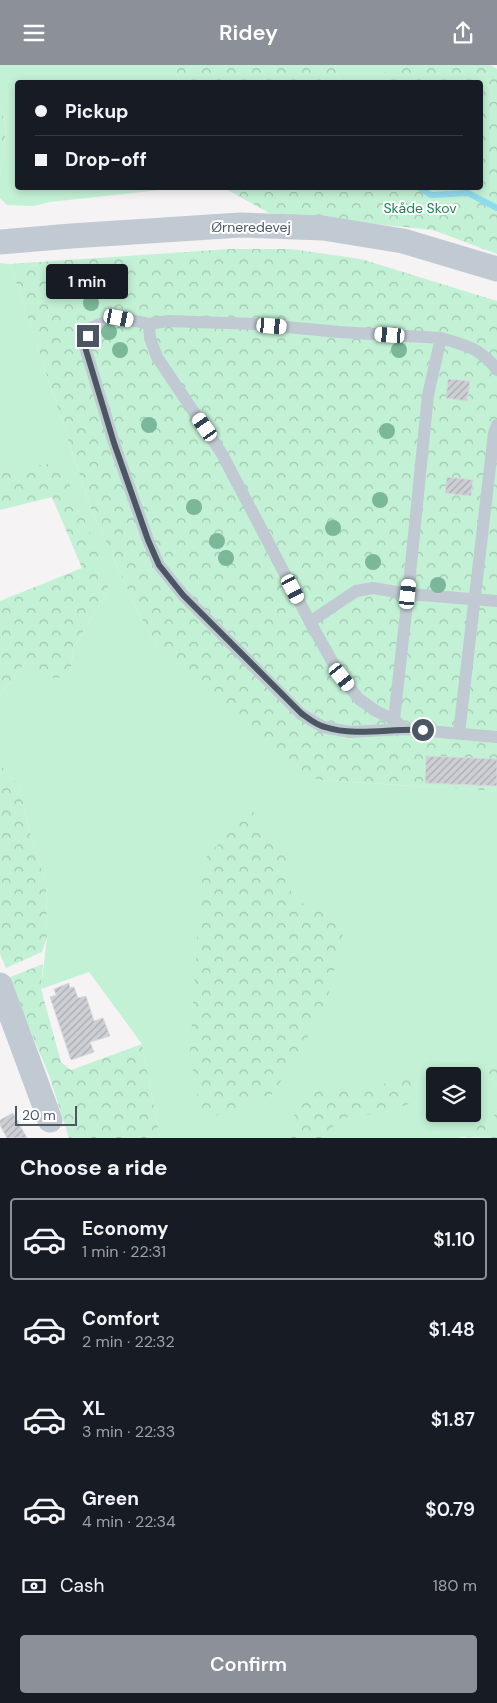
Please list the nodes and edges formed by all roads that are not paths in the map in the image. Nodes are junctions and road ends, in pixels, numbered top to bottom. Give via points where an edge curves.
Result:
1 (0, 242) edge
2 (497, 269) edge
3 (149, 325) junction
4 (441, 338) junction
5 (497, 370) edge
6 (497, 425) edge
7 (497, 492) edge
8 (486, 506) junction
9 (408, 594) junction
10 (475, 600) junction
11 (497, 601) edge
12 (310, 622) junction
13 (394, 720) junction
14 (405, 729) junction
15 (459, 733) junction
16 (497, 737) edge
17 (0, 985) edge
18 (50, 1120) dead end

1 - 2 street, Ørneredevej via 241,225 323,228 403,241
3 - 4 lane via 168,321 245,324
3 - 12 lane via 157,357 222,454
3 - 14 lane via 119,318 104,322 91,328 85,347 117,451 159,565 183,595 301,713 323,727 350,732
4 - 5 lane via 481,352
4 - 9 lane via 428,395
6 - 8 lane
7 - 8 lane
8 - 10 lane
9 - 10 lane
9 - 12 lane via 373,588 356,591
9 - 13 lane
10 - 11 lane
10 - 15 lane
12 - 13 lane via 342,677 359,699
13 - 14 lane
14 - 15 lane
15 - 16 lane
17 - 18 street

